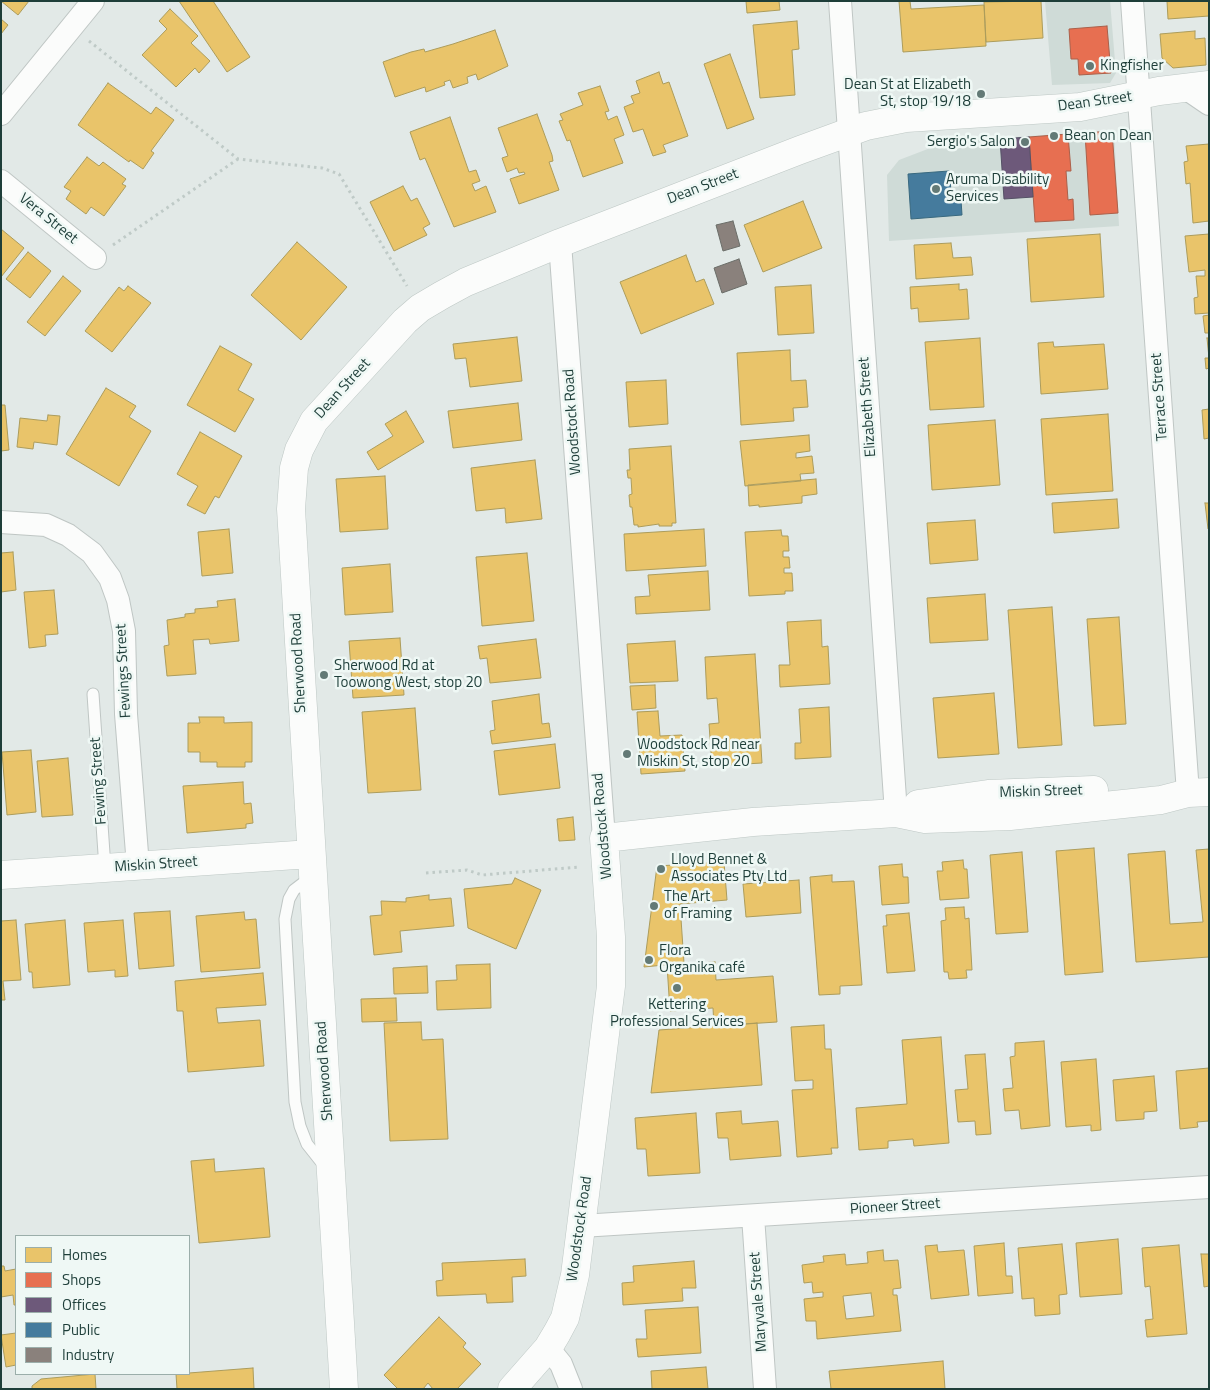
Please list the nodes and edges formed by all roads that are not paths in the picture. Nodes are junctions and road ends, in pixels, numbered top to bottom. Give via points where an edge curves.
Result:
1 (93, 1) edge
2 (840, 1) edge
3 (1132, 1) edge
4 (1196, 86) edge
5 (1138, 96) junction
6 (1209, 104) edge
7 (1, 114) edge
8 (848, 133) junction
9 (1, 180) edge
10 (560, 243) junction
11 (96, 258) road end
12 (299, 450) joint
13 (1, 522) edge
14 (93, 694) dead end
15 (1198, 792) edge
16 (896, 812) junction
17 (604, 838) junction
18 (311, 865) junction
19 (138, 866) junction
20 (105, 868) junction
21 (1, 875) edge
22 (1209, 1187) edge
23 (753, 1216) junction
24 (581, 1226) junction
25 (548, 1348) junction
26 (344, 1389) edge
27 (512, 1389) edge
28 (571, 1389) edge
29 (765, 1389) edge

1 - 7 street
2 - 8 street, Elizabeth Street
3 - 5 street, Terrace Street
4 - 5 street, Dean Street
4 - 6 street, Dean Street
5 - 8 street, Dean Street via 1080,107 906,118
5 - 15 street, Terrace Street
8 - 10 street, Dean Street
8 - 16 street, Elizabeth Street
9 - 11 street, Vera Street
10 - 12 street, Dean Street via 466,282 420,308 324,407
10 - 17 street, Woodstock Road
12 - 18 street, Sherwood Road via 294,468 291,509
13 - 19 street, Fewings Street via 46,525 68,535 92,553 110,578 124,631 126,714
14 - 20 lane, Fewing Street
15 - 16 street, Miskin Street via 1161,800 1010,816 924,820
16 - 17 street, Miskin Street via 753,822
17 - 24 street, Woodstock Road via 611,927 611,986
18 - 19 street, Miskin Street
18 - 26 street, Sherwood Road
19 - 20 street, Miskin Street
20 - 21 street, Miskin Street
22 - 23 street, Pioneer Street
23 - 24 street, Pioneer Street
23 - 29 street, Maryvale Street
24 - 25 street, Woodstock Road via 568,1305 558,1333
25 - 27 street, Woodstock Road
25 - 28 street via 561,1364

